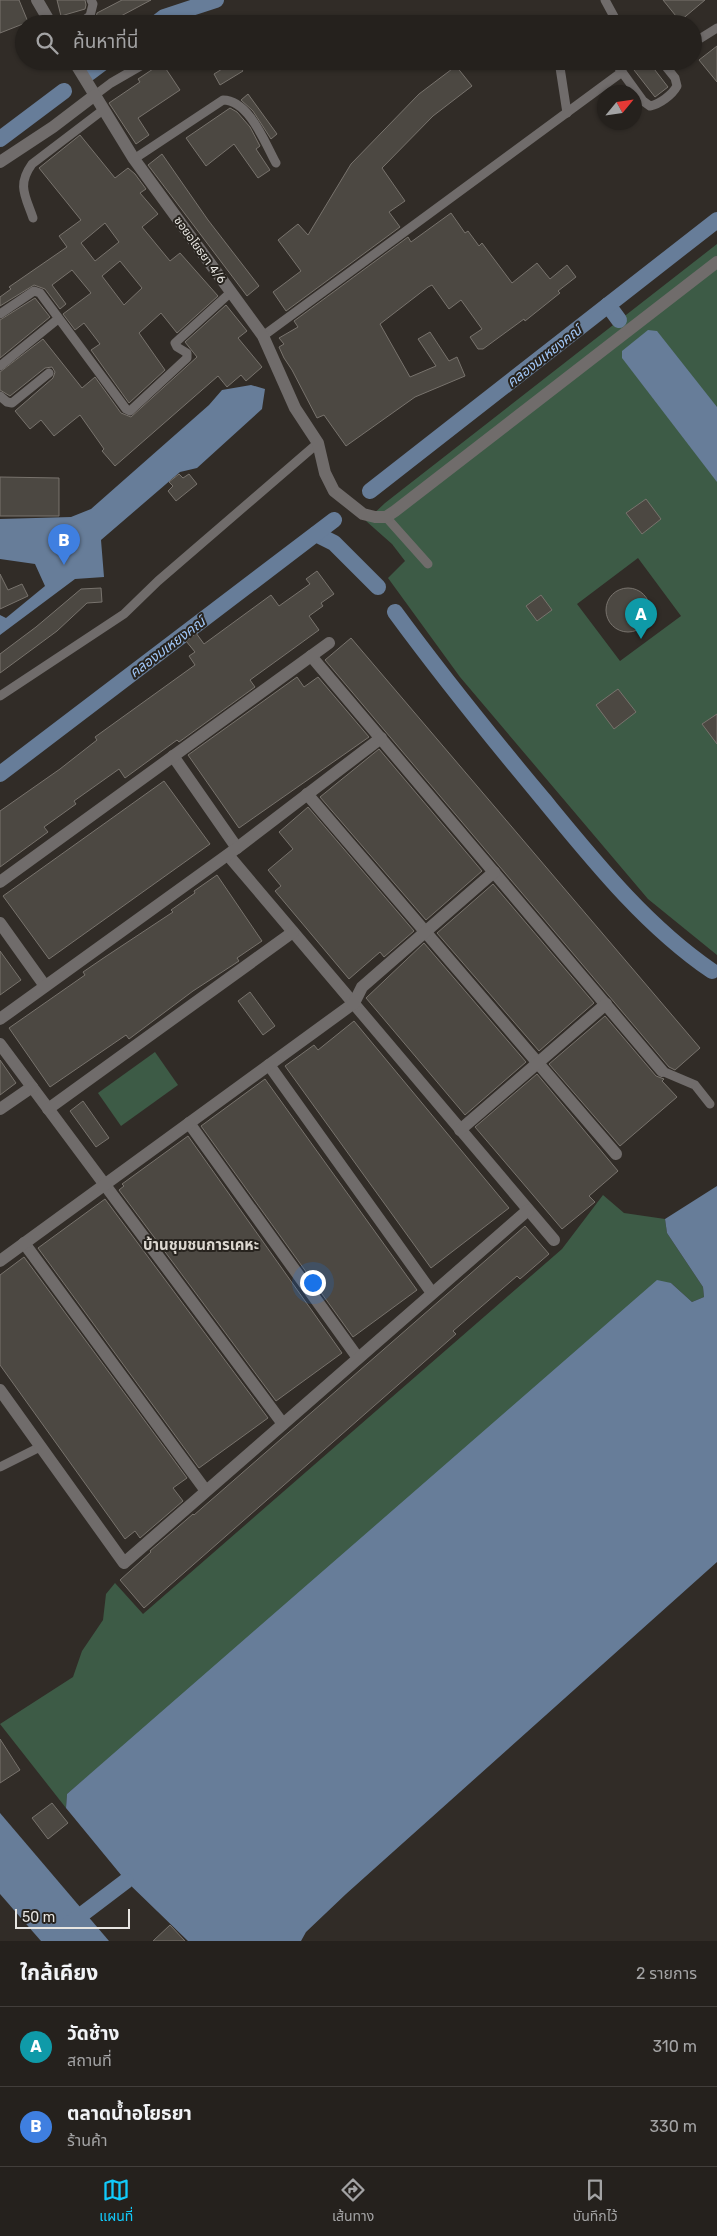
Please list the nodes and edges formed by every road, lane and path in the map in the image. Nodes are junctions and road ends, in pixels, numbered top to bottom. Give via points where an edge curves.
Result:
1 (37, 0) edge
2 (91, 0) edge
3 (605, 0) edge
4 (46, 15) edge
5 (90, 15) edge
6 (613, 15) edge
7 (717, 28) edge
8 (702, 37) edge
9 (80, 70) edge
10 (133, 70) edge
11 (560, 70) edge
12 (670, 70) edge
13 (622, 72) joint
14 (95, 95) junction
15 (103, 110) junction
16 (567, 113) junction
17 (134, 159) junction
18 (0, 162) edge
19 (276, 163) dead end
20 (33, 218) dead end
21 (717, 262) edge
22 (231, 292) junction
23 (0, 314) edge
24 (58, 319) junction
25 (263, 336) junction
26 (0, 366) edge
27 (49, 373) dead end
28 (0, 396) edge
29 (318, 443) junction
30 (386, 517) junction
31 (428, 564) dead end
32 (329, 644) dead end
33 (311, 656) junction
34 (0, 696) edge
35 (380, 738) junction
36 (173, 756) junction
37 (307, 794) junction
38 (233, 851) junction
39 (494, 872) junction
40 (0, 882) edge
41 (0, 924) edge
42 (294, 932) junction
43 (426, 932) junction
44 (45, 986) junction
45 (354, 1004) junction
46 (606, 1004) junction
47 (0, 1019) edge
48 (0, 1044) edge
49 (538, 1063) junction
50 (269, 1065) junction
51 (662, 1071) joint
52 (32, 1087) junction
53 (710, 1104) dead end
54 (0, 1109) edge
55 (48, 1109) junction
56 (189, 1123) junction
57 (460, 1130) junction
58 (616, 1154) dead end
59 (104, 1185) junction
60 (528, 1210) junction
61 (554, 1240) dead end
62 (24, 1243) junction
63 (0, 1261) edge
64 (432, 1293) junction
65 (358, 1358) junction
66 (0, 1390) edge
67 (282, 1424) junction
68 (40, 1447) junction
69 (0, 1467) edge
70 (206, 1491) junction

1 - 4 street
2 - 5 lane
3 - 6 lane
7 - 8 lane
9 - 14 street, ซอยอโยธยา 4/6
10 - 14 lane
11 - 16 lane
12 - 13 lane via 677,86 674,92 650,106
13 - 16 lane
14 - 15 street, ซอยอโยธยา 4/6
14 - 18 street
15 - 17 street, ซอยอโยธยา 4/6
15 - 20 lane via 32,164 24,175 22,188
16 - 25 lane
17 - 19 lane via 223,100 232,100 242,106
17 - 22 street, ซอยอโยธยา 4/6
21 - 30 street
22 - 24 lane via 175,342 187,353 187,358 130,411
22 - 25 street, ซอยอโยธยา 4/6
23 - 24 lane via 34,291 40,293
24 - 26 lane
25 - 29 street, ซอยอโยธยา 4/6 via 296,408
27 - 28 lane via 12,403
29 - 30 street, ซอยอโยธยา 4/6 via 325,473 334,491 363,514
29 - 34 lane via 124,614
30 - 31 lane
32 - 33 street
33 - 35 street
33 - 36 street
35 - 37 street
35 - 39 street
36 - 38 street
36 - 40 street
37 - 38 street
37 - 43 street
38 - 42 street
38 - 44 street
39 - 43 street
39 - 46 street
41 - 44 street
42 - 45 street
42 - 55 street
43 - 45 street via 362,987
43 - 49 street
44 - 47 street
45 - 50 street
45 - 57 street
46 - 49 street
46 - 51 street
48 - 52 street
49 - 57 street
49 - 58 street
50 - 56 street
50 - 64 street
51 - 53 lane via 695,1085
52 - 54 street
52 - 55 street
55 - 59 street
56 - 59 street
56 - 65 street
57 - 60 street
59 - 62 street
59 - 67 street
60 - 61 street
60 - 64 street
62 - 63 street
62 - 70 street
64 - 65 street
65 - 67 street
66 - 68 street
67 - 70 street
68 - 69 lane
68 - 70 street via 124,1563

